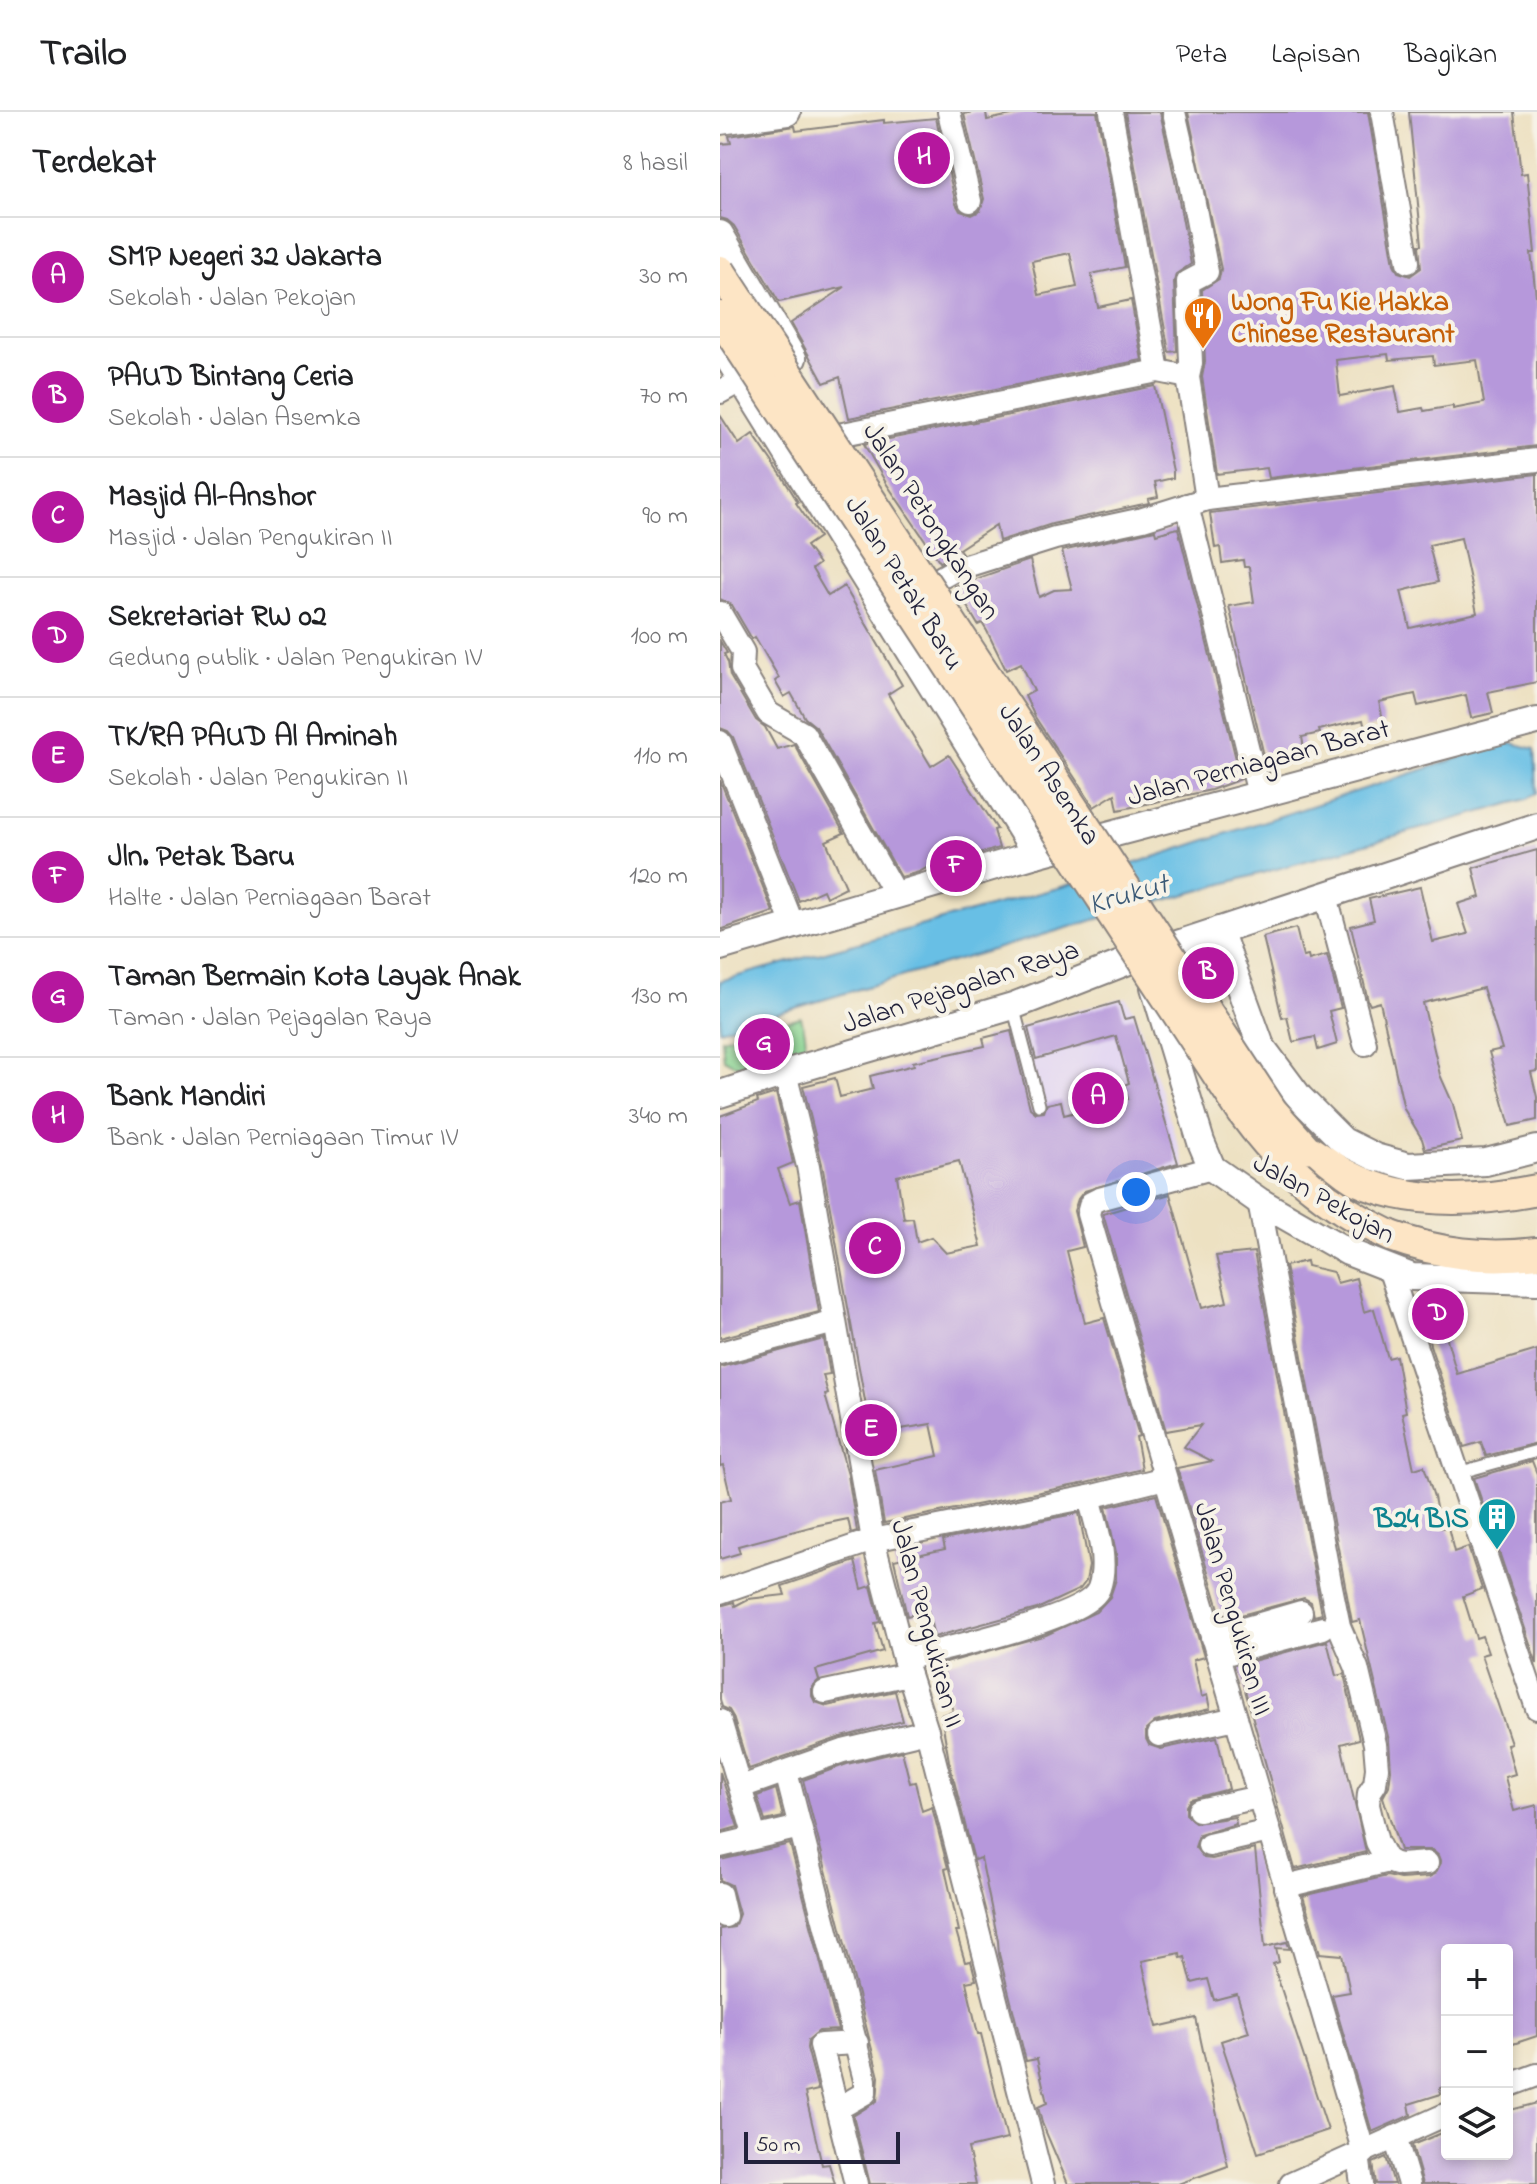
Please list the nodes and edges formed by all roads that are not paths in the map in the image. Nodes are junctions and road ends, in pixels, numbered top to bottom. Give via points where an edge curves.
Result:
1 (787, 112) edge
2 (949, 112) edge
3 (1111, 112) edge
4 (1174, 112) edge
5 (1382, 112) edge
6 (720, 121) edge
7 (970, 201) dead end
8 (720, 234) edge
9 (1408, 262) dead end
10 (720, 271) edge
11 (720, 317) edge
12 (720, 345) edge
13 (1158, 371) junction
14 (1188, 377) junction
15 (731, 386) edge
16 (838, 435) junction
17 (1537, 460) edge
18 (1197, 502) junction
19 (935, 581) junction
20 (720, 613) edge
21 (1537, 721) edge
22 (721, 744) edge
23 (1259, 794) junction
24 (1537, 826) edge
25 (1103, 835) junction
26 (1036, 854) junction
27 (895, 894) junction
28 (1326, 896) junction
29 (793, 925) junction
30 (1219, 930) junction
31 (720, 947) edge
32 (1144, 955) junction
33 (1013, 1006) junction
34 (1254, 1029) junction
35 (1365, 1044) dead end
36 (1177, 1066) junction
37 (785, 1073) junction
38 (720, 1094) edge
39 (1039, 1105) dead end
40 (1537, 1149) edge
41 (1212, 1168) junction
42 (1537, 1190) edge
43 (1259, 1201) junction
44 (1537, 1253) edge
45 (1389, 1268) junction
46 (1537, 1281) edge
47 (835, 1322) junction
48 (720, 1353) edge
49 (1537, 1451) edge
50 (1458, 1473) junction
51 (1165, 1478) junction
52 (1089, 1497) junction
53 (873, 1540) junction
54 (720, 1592) edge
55 (1301, 1612) dead end
56 (1323, 1628) dead end
57 (1215, 1647) junction
58 (906, 1666) junction
59 (825, 1692) dead end
60 (1537, 1708) edge
61 (1236, 1718) junction
62 (720, 1721) edge
63 (927, 1731) junction
64 (1159, 1735) dead end
65 (786, 1772) junction
66 (741, 1787) junction
67 (1259, 1797) junction
68 (1199, 1810) dead end
69 (800, 1827) junction
70 (1269, 1831) junction
71 (755, 1837) junction
72 (1209, 1845) dead end
73 (720, 1846) edge
74 (1389, 1861) junction
75 (1427, 1863) dead end
76 (1286, 1886) junction
77 (857, 2043) junction
78 (1537, 2075) edge
79 (1513, 2084) edge
80 (839, 2108) junction
81 (1441, 2117) edge
82 (1395, 2137) junction
83 (1361, 2154) junction
84 (856, 2184) edge
85 (1043, 2184) edge
86 (1291, 2184) edge
87 (1362, 2184) edge
88 (1409, 2184) edge

1 - 6 street
2 - 7 street
3 - 13 street
4 - 14 street via 1207,272 1188,282
5 - 9 street
8 - 16 street, Jalan Petongkangan
10 - 42 main road, Jalan Asemka, bridge via 1272,1111 1305,1148 1348,1176 1390,1191 1462,1200
11 - 44 main road, Jalan Asemka, bridge via 1243,1113 1280,1160 1323,1198 1399,1239 1444,1253
12 - 15 street, Jalan Petak Baru
13 - 14 street
13 - 16 street
14 - 18 street
15 - 26 street, Jalan Petak Baru
16 - 19 street, Jalan Petongkangan
17 - 18 street
18 - 19 street via 1055,538 956,569
18 - 23 street
19 - 25 street, Jalan Petongkangan
20 - 27 street via 743,652 742,669 768,713 804,734
21 - 23 street, Jalan Perniagaan Barat
22 - 29 street
23 - 25 street, Jalan Perniagaan Barat
24 - 28 street, Jalan Pejagalan Raya
25 - 26 street, Jalan Perniagaan Barat
26 - 27 street, Jalan Perniagaan Barat
27 - 29 street, Jalan Perniagaan Barat
28 - 30 street, Jalan Pejagalan Raya
28 - 35 street
29 - 31 street, Jalan Perniagaan Barat
30 - 32 street, Jalan Pejagalan Raya
30 - 34 street, Jalan Pekojan
32 - 33 street, Jalan Pejagalan Raya
32 - 36 street, Jalan Pekojan
33 - 37 street, Jalan Pejagalan Raya
33 - 39 lane
34 - 36 street via 1230,1020 1204,1024 1185,1041
34 - 40 street, Jalan Pekojan via 1299,1097 1343,1141 1375,1157 1408,1166 1456,1165
36 - 41 street, Jalan Pekojan
37 - 38 street, Jalan Pejagalan Raya
37 - 47 street, Jalan Pengukiran II via 808,1166
41 - 43 street, Jalan Pekojan
41 - 51 street, Jalan Pengukiran III via 1099,1199 1088,1208
43 - 45 street, Jalan Pekojan via 1348,1252
43 - 74 street via 1339,1626 1357,1668 1375,1744 1377,1768 1368,1805 1377,1842
45 - 46 street, Jalan Pekojan via 1439,1280
45 - 50 street
47 - 48 street
47 - 53 street, Jalan Pengukiran II
49 - 50 lane
50 - 60 street
51 - 52 street
51 - 57 street, Jalan Pengukiran III
52 - 53 street
52 - 58 street via 1102,1566 1092,1599 1030,1626
53 - 54 street
53 - 58 street, Jalan Pengukiran II
55 - 57 street
56 - 57 street
57 - 61 street, Jalan Pengukiran III
58 - 59 street
58 - 63 street, Jalan Pengukiran II
61 - 64 street
61 - 67 street, Jalan Pengukiran III
62 - 66 street
63 - 65 street via 843,1751
63 - 85 street, Jalan Pengukiran II
65 - 66 street
65 - 69 street
66 - 71 street
67 - 68 street
67 - 70 street, Jalan Pengukiran III
69 - 71 street
69 - 77 street
70 - 72 street
70 - 76 street, Jalan Pengukiran III
71 - 73 street
74 - 75 street
74 - 76 street
76 - 83 street, Jalan Pengukiran III
77 - 80 street via 865,2093
77 - 80 street via 821,2045
78 - 79 street
80 - 84 street
81 - 82 street
82 - 83 street
82 - 88 street
83 - 86 street
83 - 87 street, Jalan Pengukiran III

